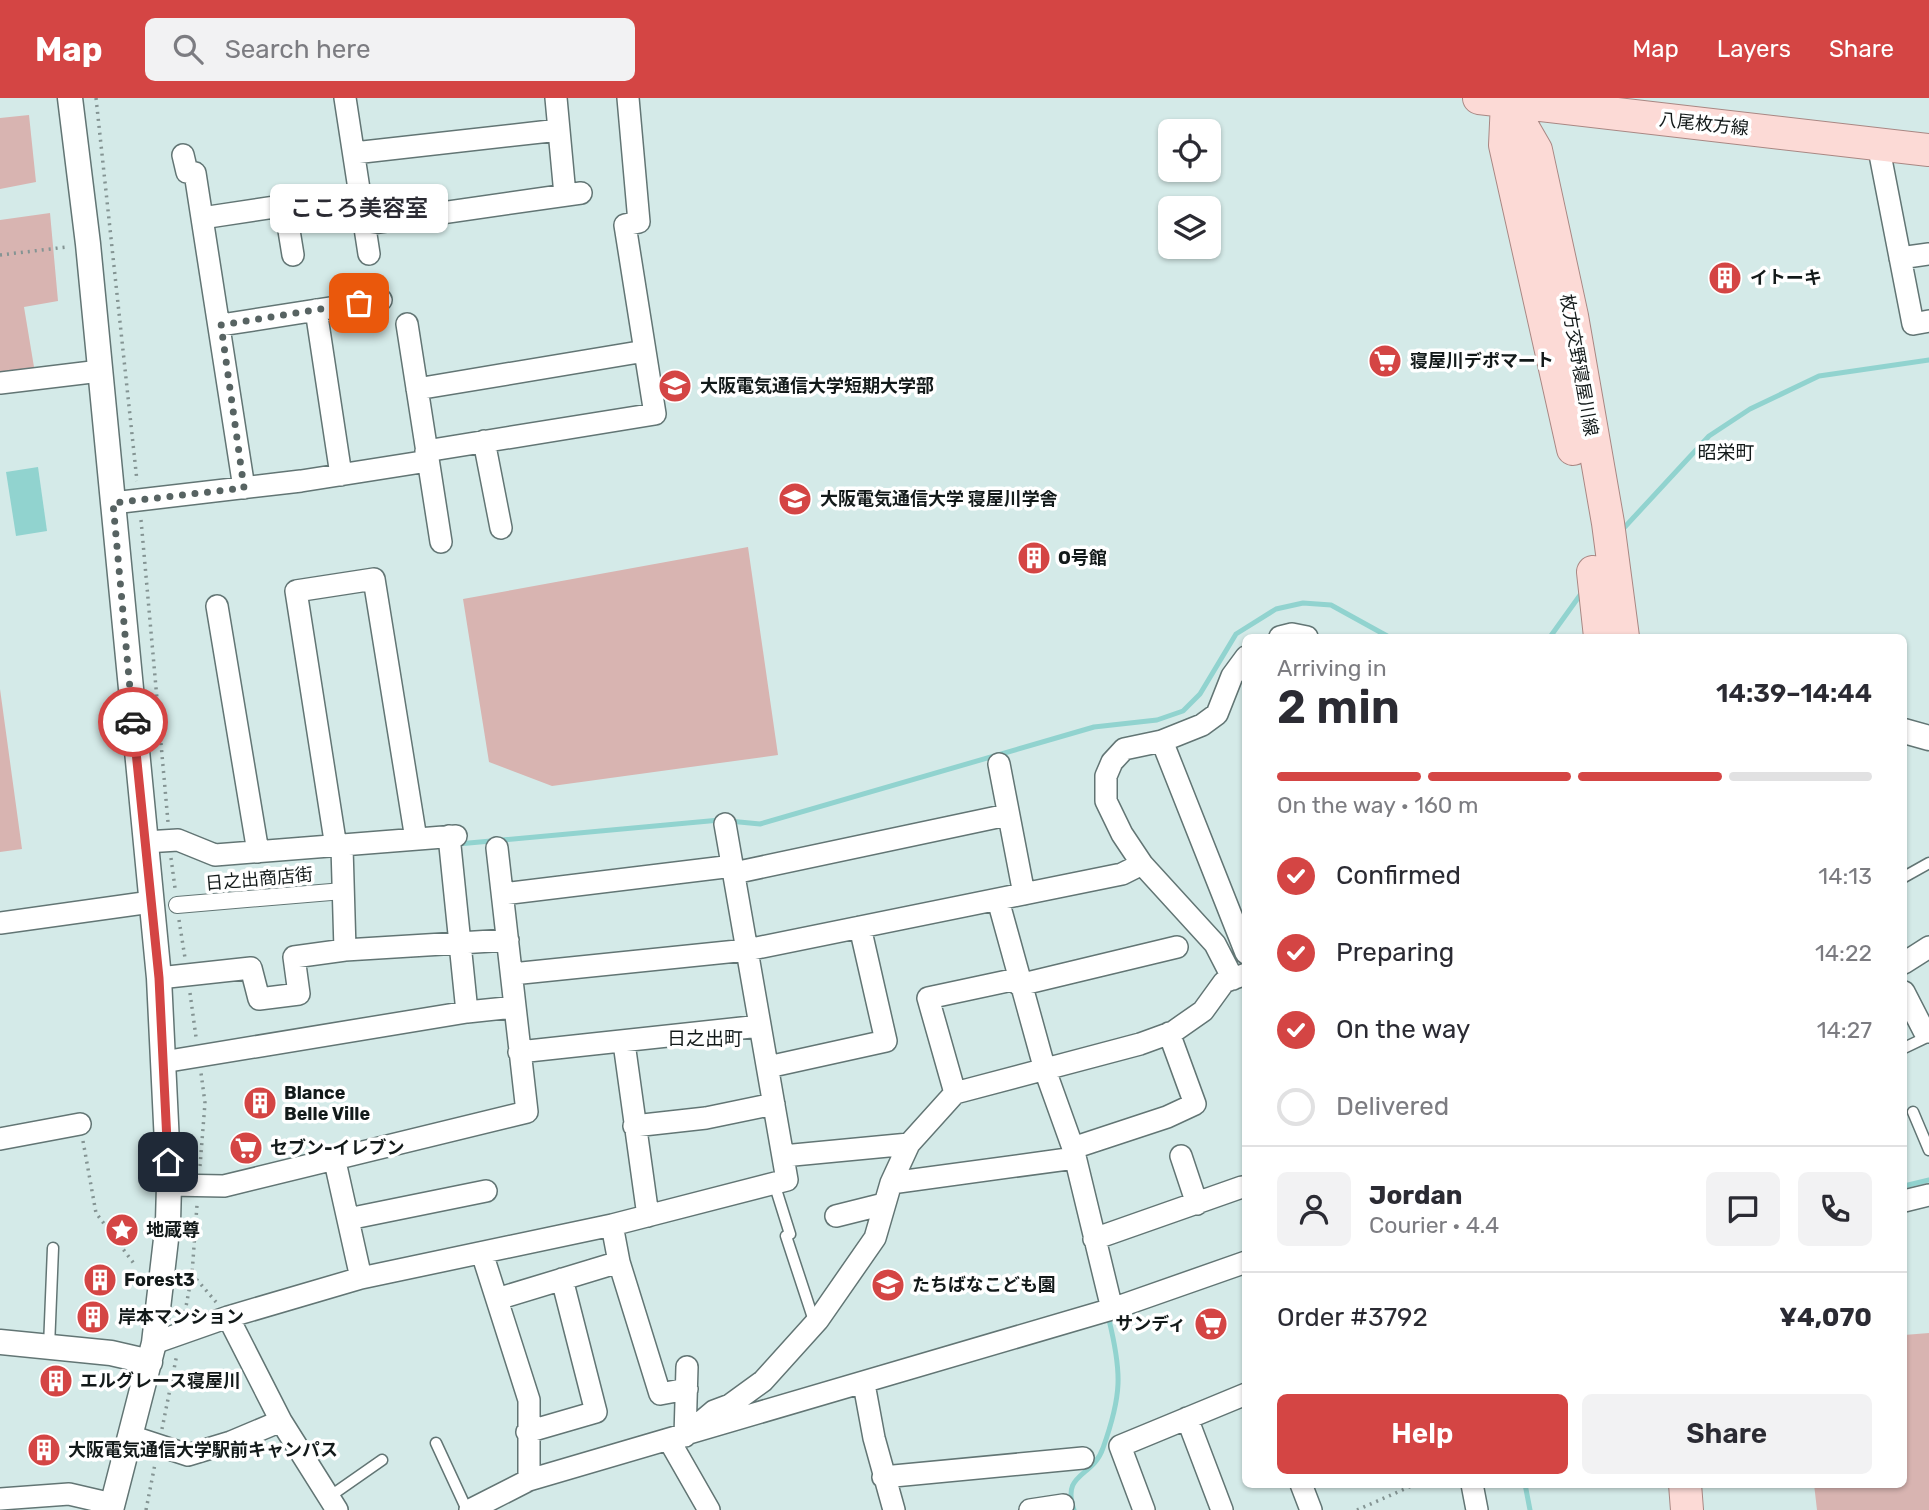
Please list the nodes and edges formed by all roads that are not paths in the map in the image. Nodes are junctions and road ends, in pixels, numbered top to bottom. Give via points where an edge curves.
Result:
1 (70, 98) edge
2 (345, 98) edge
3 (556, 98) edge
4 (628, 98) edge
5 (1497, 99) edge
6 (559, 130) junction
7 (1878, 144) junction
8 (1929, 150) edge
9 (354, 153) junction
10 (183, 155) dead end
11 (361, 194) junction
12 (285, 206) junction
13 (202, 218) junction
14 (365, 224) junction
15 (369, 254) dead end
16 (1929, 254) edge
17 (293, 255) dead end
18 (1900, 258) junction
19 (381, 300) dead end
20 (316, 310) junction
21 (1929, 321) edge
22 (407, 324) dead end
23 (221, 325) junction
24 (645, 351) junction
25 (100, 370) junction
26 (0, 383) edge
27 (417, 389) junction
28 (484, 441) junction
29 (427, 456) junction
30 (341, 475) junction
31 (244, 488) junction
32 (113, 503) junction
33 (501, 528) dead end
34 (441, 542) dead end
35 (1604, 544) junction
36 (217, 606) dead end
37 (1600, 634) edge
38 (1622, 634) edge
39 (1242, 663) edge
40 (1162, 741) junction
41 (999, 764) dead end
42 (1007, 816) junction
43 (725, 824) dead end
44 (416, 839) junction
45 (145, 842) junction
46 (498, 848) dead end
47 (258, 852) junction
48 (341, 852) junction
49 (1929, 863) edge
50 (1142, 864) junction
51 (733, 870) junction
52 (1907, 875) edge
53 (343, 891) junction
54 (503, 894) junction
55 (1024, 894) junction
56 (998, 900) junction
57 (151, 902) junction
58 (177, 905) dead end
59 (0, 923) edge
60 (860, 927) junction
61 (508, 940) junction
62 (459, 943) junction
63 (1242, 943) edge
64 (1177, 947) dead end
65 (1929, 947) edge
66 (345, 950) junction
67 (747, 950) junction
68 (1907, 960) edge
69 (512, 974) junction
70 (1239, 976) edge
71 (159, 978) junction
72 (1018, 982) junction
73 (1907, 998) edge
74 (515, 1007) junction
75 (467, 1012) junction
76 (760, 1026) junction
77 (1169, 1033) junction
78 (1929, 1034) edge
79 (624, 1043) junction
80 (1907, 1046) edge
81 (519, 1052) junction
82 (163, 1067) junction
83 (768, 1067) junction
84 (1045, 1070) junction
85 (955, 1093) junction
86 (774, 1104) junction
87 (1913, 1112) dead end
88 (80, 1125) road end
89 (634, 1126) junction
90 (0, 1139) edge
91 (909, 1144) junction
92 (1929, 1150) edge
93 (1074, 1153) junction
94 (783, 1156) junction
95 (1181, 1156) dead end
96 (334, 1157) junction
97 (891, 1183) junction
98 (774, 1184) junction
99 (169, 1185) junction
100 (1242, 1187) dead end
101 (486, 1191) dead end
102 (1929, 1195) edge
103 (1907, 1200) edge
104 (884, 1204) junction
105 (1197, 1204) junction
106 (648, 1216) junction
107 (836, 1216) dead end
108 (348, 1219) junction
109 (612, 1225) junction
110 (1094, 1239) junction
111 (53, 1248) dead end
112 (482, 1253) junction
113 (619, 1262) junction
114 (1242, 1263) edge
115 (362, 1278) junction
116 (562, 1279) junction
117 (496, 1299) junction
118 (1112, 1308) junction
119 (228, 1317) junction
120 (815, 1324) junction
121 (0, 1342) edge
122 (49, 1347) junction
123 (152, 1352) junction
124 (687, 1367) dead end
125 (864, 1384) junction
126 (687, 1389) junction
127 (1242, 1396) edge
128 (1187, 1418) junction
129 (281, 1421) junction
130 (527, 1433) junction
131 (130, 1436) junction
132 (677, 1438) junction
133 (436, 1443) dead end
134 (1083, 1458) dead end
135 (382, 1461) dead end
136 (883, 1477) junction
137 (529, 1480) junction
138 (1303, 1488) edge
139 (1473, 1488) edge
140 (1685, 1488) edge
141 (1705, 1488) edge
142 (0, 1499) edge
143 (333, 1504) edge
144 (1063, 1505) dead end
145 (111, 1507) edge
146 (468, 1510) edge
147 (709, 1510) edge
148 (894, 1510) edge
149 (1030, 1510) edge
150 (1144, 1510) edge
151 (1222, 1510) edge
152 (1311, 1510) edge
153 (1477, 1510) edge
154 (1687, 1510) edge
155 (1707, 1510) edge

1 - 25 street
2 - 9 street
3 - 6 street
4 - 24 street via 639,222 625,225
5 - 7 main road, 八尾枚方線
5 - 35 main road, 枚方交野寝屋川線 via 1535,150 1572,316
6 - 9 street
6 - 14 street via 573,194
7 - 8 main road, 八尾枚方線
7 - 18 street
9 - 11 street
10 - 13 street via 187,172 195,173
11 - 12 street
11 - 14 street
12 - 13 street
12 - 17 street
13 - 23 street
14 - 15 street
16 - 18 street
18 - 21 street via 1913,324
19 - 20 street
20 - 23 street
20 - 30 street
22 - 27 street
23 - 31 street
24 - 27 street
24 - 28 street via 656,414
25 - 26 street
25 - 32 street
27 - 29 street
28 - 29 street
28 - 33 street
29 - 30 street
29 - 34 street
30 - 31 street
31 - 32 street
32 - 45 street
35 - 37 main road, 枚方交野寝屋川線 via 1595,588
35 - 38 main road, 枚方交野寝屋川線
36 - 47 street
39 - 40 street via 1217,714
40 - 50 street via 1124,749 1107,776 1111,816
40 - 63 street
41 - 42 street
42 - 51 street
42 - 55 street
43 - 51 street
44 - 48 street
44 - 48 street via 374,579 296,591
44 - 62 street via 452,836
45 - 47 street via 178,840 215,855
45 - 57 street
46 - 54 street
47 - 48 street
48 - 53 street
49 - 52 lane
50 - 55 street via 1122,874
50 - 70 street
51 - 54 street
51 - 67 street
53 - 58 street, 日之出商店街
53 - 66 street
54 - 61 street
55 - 56 street
56 - 60 street
56 - 72 street
57 - 59 street
57 - 71 street
60 - 67 street
60 - 83 street via 886,1041
61 - 62 street
61 - 69 street
62 - 66 street
62 - 75 street
64 - 72 street
65 - 68 street
66 - 71 street via 294,957 299,994 259,999 251,968
67 - 69 street
67 - 76 street
69 - 74 street
70 - 77 street via 1224,982 1203,1011
71 - 82 street
72 - 84 street
72 - 85 street via 928,998
73 - 78 street
74 - 75 street
74 - 81 street
75 - 82 street
76 - 79 street
76 - 83 street
77 - 84 street
77 - 93 street via 1195,1104
78 - 80 lane
79 - 81 street
79 - 89 street
81 - 96 street via 527,1112
82 - 99 street
83 - 86 street
84 - 85 street
84 - 93 street
85 - 91 street
86 - 89 street
86 - 94 street
87 - 92 lane
88 - 90 street
89 - 106 street
91 - 94 street
91 - 97 street
93 - 97 street
93 - 110 street
94 - 98 street via 787,1180
95 - 105 street
96 - 99 street via 223,1186
96 - 108 street
97 - 104 street
98 - 106 street
98 - 120 lane
99 - 123 street
100 - 105 street
101 - 108 street
102 - 103 street
104 - 107 street
104 - 120 street via 875,1238
105 - 110 street
106 - 109 street
108 - 115 street
109 - 112 street
109 - 113 street
110 - 118 street
111 - 122 lane
112 - 115 street
112 - 117 street
113 - 116 street
113 - 126 street via 660,1394
114 - 118 street
115 - 119 street
116 - 117 street
116 - 130 street via 596,1412
117 - 130 street via 529,1400
118 - 125 street
119 - 123 street
119 - 129 street
120 - 132 street via 763,1381
121 - 122 street
122 - 123 street
123 - 131 street
124 - 126 street
125 - 132 street
125 - 136 street
126 - 132 street
127 - 128 street
128 - 150 street via 1120,1446
128 - 151 street
129 - 131 street via 188,1455
129 - 143 street
130 - 137 street
131 - 145 street
132 - 137 street
132 - 147 street
133 - 146 lane
134 - 136 street
135 - 143 lane
136 - 148 street
137 - 146 street
138 - 152 street
139 - 153 street
140 - 154 main road
141 - 155 main road
142 - 145 street via 69,1494
144 - 149 street

